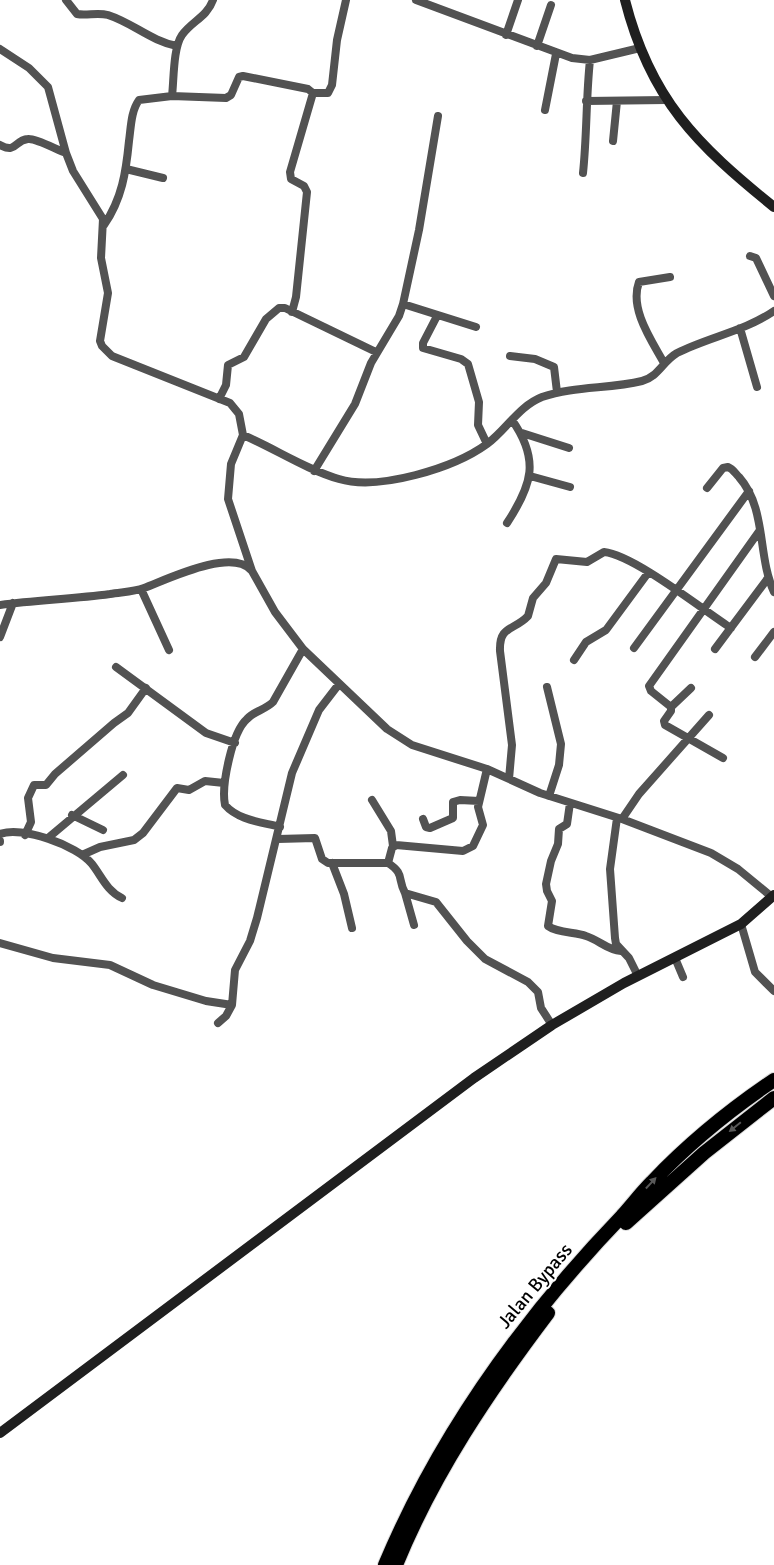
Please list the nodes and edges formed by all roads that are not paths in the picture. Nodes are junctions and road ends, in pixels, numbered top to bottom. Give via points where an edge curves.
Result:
1 (66, 0) edge
2 (213, 0) edge
3 (346, 0) edge
4 (518, 0) edge
5 (625, 0) edge
6 (420, 1) edge
7 (551, 6) dead end
8 (506, 35) junction
9 (177, 46) junction
10 (537, 46) junction
11 (640, 48) junction
12 (0, 49) edge
13 (556, 54) junction
14 (590, 60) junction
15 (313, 93) junction
16 (172, 96) junction
17 (666, 100) junction
18 (586, 101) junction
19 (617, 101) junction
20 (545, 110) dead end
21 (438, 116) dead end
22 (613, 141) dead end
23 (0, 145) edge
24 (66, 153) junction
25 (126, 169) junction
26 (583, 173) dead end
27 (163, 178) dead end
28 (774, 207) edge
29 (104, 225) junction
30 (750, 256) dead end
31 (670, 277) dead end
32 (774, 296) edge
33 (403, 304) junction
34 (774, 311) edge
35 (292, 312) junction
36 (437, 316) junction
37 (476, 327) dead end
38 (740, 328) junction
39 (376, 352) junction
40 (510, 356) dead end
41 (664, 364) junction
42 (757, 387) dead end
43 (557, 392) junction
44 (219, 399) junction
45 (512, 420) junction
46 (522, 433) junction
47 (243, 436) junction
48 (487, 444) junction
49 (569, 448) dead end
50 (314, 470) junction
51 (530, 476) junction
52 (570, 487) dead end
53 (707, 488) dead end
54 (750, 491) junction
55 (507, 523) dead end
56 (760, 530) junction
57 (252, 571) junction
58 (648, 573) junction
59 (768, 578) junction
60 (141, 590) junction
61 (677, 592) junction
62 (774, 592) edge
63 (13, 603) junction
64 (0, 605) edge
65 (702, 609) junction
66 (731, 628) junction
67 (774, 632) edge
68 (0, 637) edge
69 (634, 648) dead end
70 (303, 649) junction
71 (716, 649) dead end
72 (169, 650) dead end
73 (755, 657) dead end
74 (574, 660) dead end
75 (116, 667) dead end
76 (339, 684) junction
77 (547, 687) dead end
78 (146, 688) junction
79 (691, 688) dead end
80 (671, 707) junction
81 (709, 715) dead end
82 (688, 739) junction
83 (235, 744) junction
84 (723, 758) dead end
85 (486, 769) junction
86 (123, 775) dead end
87 (510, 779) junction
88 (224, 782) junction
89 (549, 796) junction
90 (372, 800) dead end
91 (479, 801) junction
92 (570, 803) junction
93 (72, 815) junction
94 (423, 818) dead end
95 (620, 818) junction
96 (280, 827) junction
97 (103, 830) dead end
98 (0, 834) edge
99 (25, 835) junction
100 (48, 838) junction
101 (278, 839) junction
102 (393, 846) junction
103 (82, 855) junction
104 (332, 863) junction
105 (388, 863) junction
106 (405, 893) junction
107 (773, 896) edge
108 (122, 898) dead end
109 (741, 924) junction
110 (414, 925) dead end
111 (352, 928) dead end
112 (0, 943) edge
113 (621, 951) junction
114 (675, 958) junction
115 (638, 976) junction
116 (683, 977) dead end
117 (774, 991) edge
118 (232, 1005) junction
119 (218, 1023) dead end
120 (552, 1025) junction
121 (774, 1080) edge
122 (774, 1098) edge
123 (0, 1433) edge
124 (385, 1565) edge
125 (396, 1565) edge

1 - 9 street via 77,14 109,15 154,39
2 - 9 street via 202,18 186,30
3 - 15 street via 332,85 328,93
4 - 8 street
5 - 11 street
6 - 8 street
7 - 10 street
8 - 10 street
9 - 16 street
10 - 13 street
11 - 14 street
11 - 17 street
12 - 24 street via 29,68 48,87
13 - 14 street
13 - 20 street
14 - 18 street
15 - 16 street via 293,85 243,76 239,77 231,95 226,98
15 - 35 street via 290,172 291,179 304,186 307,192
16 - 25 street via 143,97 137,102
17 - 19 street
17 - 28 street via 698,140
18 - 19 street
18 - 26 street
19 - 22 street
21 - 33 street
23 - 24 street via 13,148 30,138
24 - 29 street
25 - 27 street
25 - 29 street via 120,194
29 - 44 street via 101,258 108,293 100,336 102,346 112,356
30 - 32 street via 756,258
31 - 41 street via 644,279 638,286 637,304 641,317
33 - 36 street
33 - 39 street
34 - 38 street via 758,322
35 - 39 street
35 - 44 street via 279,308 266,319 244,357 228,365 226,385
36 - 37 street
36 - 48 street via 423,343 424,348 468,364 479,402 478,425
38 - 41 street via 677,354
38 - 42 street
39 - 50 street via 355,404
40 - 43 street via 535,359 554,366
41 - 43 street via 648,379
43 - 45 street via 534,401
44 - 47 street via 235,406
45 - 46 street
45 - 48 street
46 - 49 street
46 - 51 street via 529,452
47 - 50 street
47 - 57 street via 231,464 228,499
48 - 50 street via 444,465 398,480 341,480
51 - 52 street
51 - 55 street via 525,495
53 - 54 street via 728,466
54 - 56 street
54 - 61 street
56 - 59 street
56 - 65 street
57 - 60 street via 243,563 224,562 189,571
57 - 70 street via 275,612
58 - 61 street
58 - 74 street via 606,630 586,642
58 - 87 street via 608,552 586,562 558,558 546,583 533,598 528,616 503,633 500,651 512,753
59 - 62 street
59 - 66 street
60 - 63 street
60 - 72 street
61 - 65 street
61 - 69 street
63 - 64 street
63 - 68 street
65 - 66 street
65 - 80 street via 650,684 651,691
66 - 71 street
67 - 73 street
70 - 76 street
70 - 83 street via 273,702 247,718
75 - 78 street
76 - 85 street via 396,736 435,753
76 - 96 street via 319,710 292,772
77 - 89 street via 561,744 559,765
78 - 83 street via 206,733
78 - 99 street via 121,720 46,785 34,785 28,798 31,822
79 - 80 street
80 - 82 street via 664,724
81 - 82 street
82 - 84 street
82 - 95 street
83 - 88 street
85 - 87 street
85 - 91 street
86 - 93 street
87 - 89 street
88 - 96 street via 225,804 231,811
88 - 103 street via 205,781 189,790 177,788 134,840 100,847
89 - 92 street
90 - 102 street via 391,830
91 - 94 street via 453,802 453,818 430,828 426,827
91 - 102 street via 482,825 477,841 468,849
92 - 95 street
92 - 113 street via 567,824 559,829 558,844 547,879 547,891 552,901 548,926 588,936 609,949
93 - 97 street
93 - 100 street
95 - 107 street via 711,853
95 - 113 street via 610,869 615,938
96 - 101 street
98 - 99 street
99 - 100 street
100 - 103 street
101 - 104 street via 315,838 322,859
101 - 118 street via 250,941 235,970
102 - 105 street
103 - 108 street via 92,863 104,883
104 - 105 street
104 - 111 street
105 - 106 street via 399,872
106 - 110 street
106 - 120 street via 436,902 485,959 528,982 538,992 541,1008
107 - 109 street
109 - 114 street
109 - 117 street via 755,972
112 - 118 street via 59,960 110,966 153,985 206,1001
113 - 115 street via 629,958
114 - 115 street
114 - 116 street
115 - 120 street
118 - 119 street
120 - 123 street via 427,1112
124 -> 121 highway, Jalan Bypass via 400,1530 455,1429 520,1332 656,1178 702,1134
122 -> 125 highway, Jalan Bypass via 704,1153 625,1224 555,1304 510,1363 467,1429 429,1496

